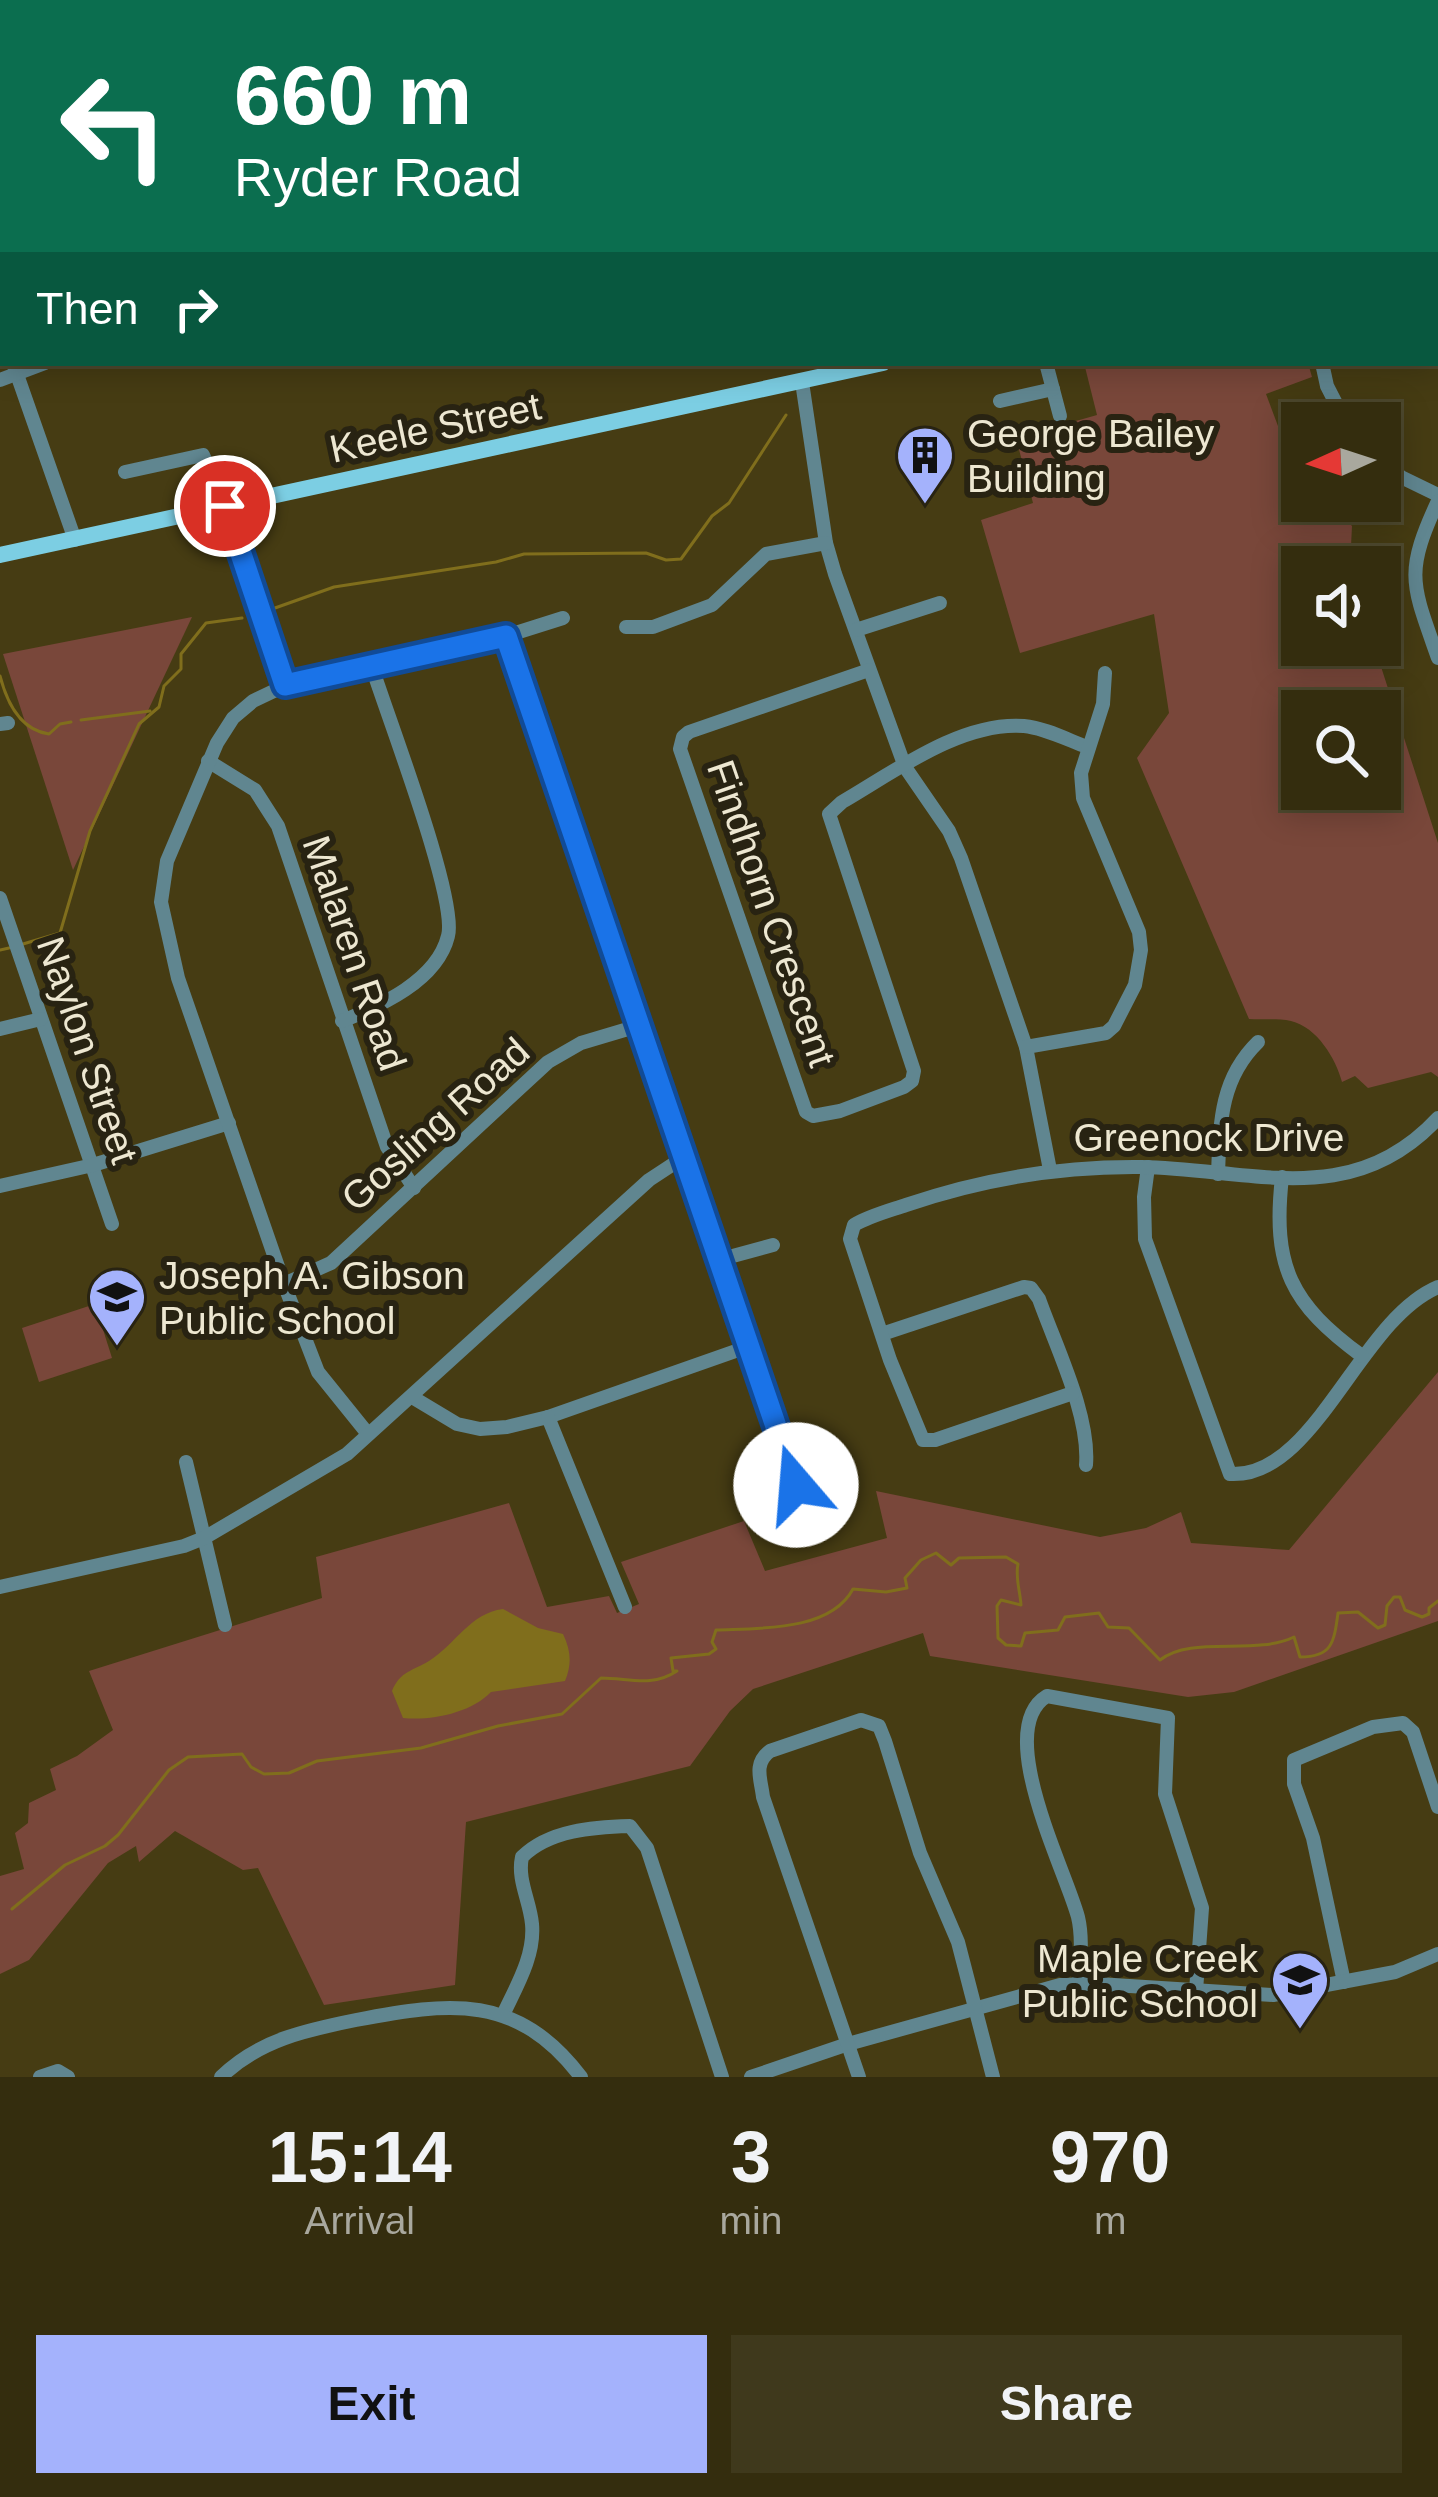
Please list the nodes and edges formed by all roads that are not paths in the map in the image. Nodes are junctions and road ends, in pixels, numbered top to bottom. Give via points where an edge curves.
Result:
1 (870, 366) edge
2 (1047, 366) edge
3 (1323, 366) edge
4 (14, 368) edge
5 (0, 380) edge
6 (802, 382) junction
7 (1053, 389) junction
8 (1000, 401) dead end
9 (1335, 402) edge
10 (1060, 416) dead end
11 (125, 472) dead end
12 (1401, 477) edge
13 (1438, 498) edge
14 (225, 506) junction
15 (75, 540) junction
16 (826, 544) junction
17 (0, 555) edge
18 (940, 604) dead end
19 (562, 618) dead end
20 (626, 627) dead end
21 (856, 630) junction
22 (506, 636) junction
23 (1438, 658) edge
24 (372, 667) junction
25 (869, 670) junction
26 (1105, 673) dead end
27 (285, 685) junction
28 (1087, 747) junction
29 (208, 761) junction
30 (905, 767) junction
31 (0, 898) edge
32 (41, 1019) junction
33 (342, 1022) junction
34 (638, 1026) junction
35 (0, 1029) edge
36 (1258, 1042) dead end
37 (1027, 1047) junction
38 (1438, 1118) edge
39 (229, 1124) junction
40 (683, 1157) junction
41 (93, 1165) junction
42 (1148, 1167) junction
43 (1050, 1170) junction
44 (1218, 1174) junction
45 (1282, 1177) junction
46 (0, 1186) edge
47 (414, 1188) junction
48 (112, 1225) dead end
49 (773, 1245) dead end
50 (718, 1260) junction
51 (284, 1284) junction
52 (1438, 1287) edge
53 (882, 1334) junction
54 (750, 1346) junction
55 (1362, 1356) junction
56 (1072, 1394) junction
57 (412, 1397) junction
58 (548, 1417) junction
59 (368, 1434) junction
60 (186, 1462) dead end
61 (1086, 1465) dead end
62 (796, 1485) dead end
63 (204, 1538) junction
64 (0, 1587) edge
65 (625, 1607) dead end
66 (224, 1624) dead end
67 (1438, 1807) edge
68 (1438, 1954) edge
69 (1344, 1982) junction
70 (1079, 1983) junction
71 (1196, 1991) junction
72 (974, 2008) junction
73 (503, 2015) junction
74 (848, 2044) junction
75 (40, 2077) edge
76 (68, 2077) edge
77 (221, 2077) edge
78 (581, 2077) edge
79 (722, 2077) edge
80 (751, 2077) edge
81 (859, 2077) edge
82 (993, 2077) edge

1 - 6 main road, Keele Street
2 - 7 street
3 - 9 street
4 - 5 street
4 - 15 street
6 - 14 main road, Keele Street
6 - 16 street
7 - 8 street
7 - 10 street
11 - 14 street via 203,455
12 - 13 street
13 - 23 street via 1413,569
14 - 15 main road, Keele Street
14 - 27 street
15 - 17 main road, Keele Street
16 - 20 street via 766,554 712,604 653,627
16 - 21 street
18 - 21 street
19 - 22 street
21 - 25 street
22 - 24 street
22 - 34 street
24 - 27 street
24 - 33 street via 439,871 449,934 417,979
25 - 30 street
25 - 30 street, Findhorn Crescent via 689,732 680,749 813,1116 911,1081 914,1071 829,814
26 - 28 street
27 - 29 street via 233,718
28 - 30 street via 1025,726 1003,728
28 - 37 street via 1083,798 1138,932 1140,965 1106,1033
29 - 33 street, Malaren Road via 263,797 278,826
29 - 39 street via 167,861 161,902 178,978
30 - 37 street via 950,831
31 - 32 street, Naylon Street
32 - 35 street
32 - 41 street, Naylon Street
33 - 47 street, Malaren Road via 387,1147
34 - 40 street
34 - 47 street, Gosling Road via 548,1062
36 - 44 street via 1226,1090
37 - 43 street
38 - 45 street, Greenock Drive via 1362,1171
39 - 41 street
39 - 51 street
40 - 50 street
40 - 57 street
41 - 46 street
41 - 48 street, Naylon Street
42 - 43 street, Greenock Drive
42 - 44 street, Greenock Drive
42 - 55 street via 1145,1239 1230,1474 1283,1457
43 - 53 street, Greenock Drive via 953,1189 854,1225 850,1239
44 - 45 street, Greenock Drive
45 - 55 street via 1282,1246 1292,1282 1313,1317
47 - 51 street, Gosling Road via 331,1263
49 - 50 street
50 - 54 street
51 - 59 street via 318,1372
52 - 55 street via 1412,1301
53 - 56 street via 1030,1288
53 - 56 street, Greenock Drive via 922,1440
54 - 58 street
54 - 62 street
56 - 61 street
57 - 58 street via 434,1414 480,1429
57 - 59 street
58 - 65 street
59 - 63 street via 319,1473
60 - 63 street
63 - 64 street
63 - 66 street
67 - 69 street via 1403,1723 1294,1760
68 - 69 street
69 - 71 street via 1274,1995
70 - 71 street
70 - 71 street via 1078,1919 1028,1765 1033,1712 1047,1696 1168,1718 1166,1794 1202,1908
70 - 72 street
72 - 74 street
72 - 74 street via 882,1733 861,1720 770,1750 758,1772
72 - 82 street
73 - 77 street via 429,2007 328,2025 270,2042
73 - 78 street via 553,2043
73 - 79 street via 533,1935 522,1857 583,1829 630,1826 647,1848
74 - 80 street
74 - 81 street
75 - 76 street

